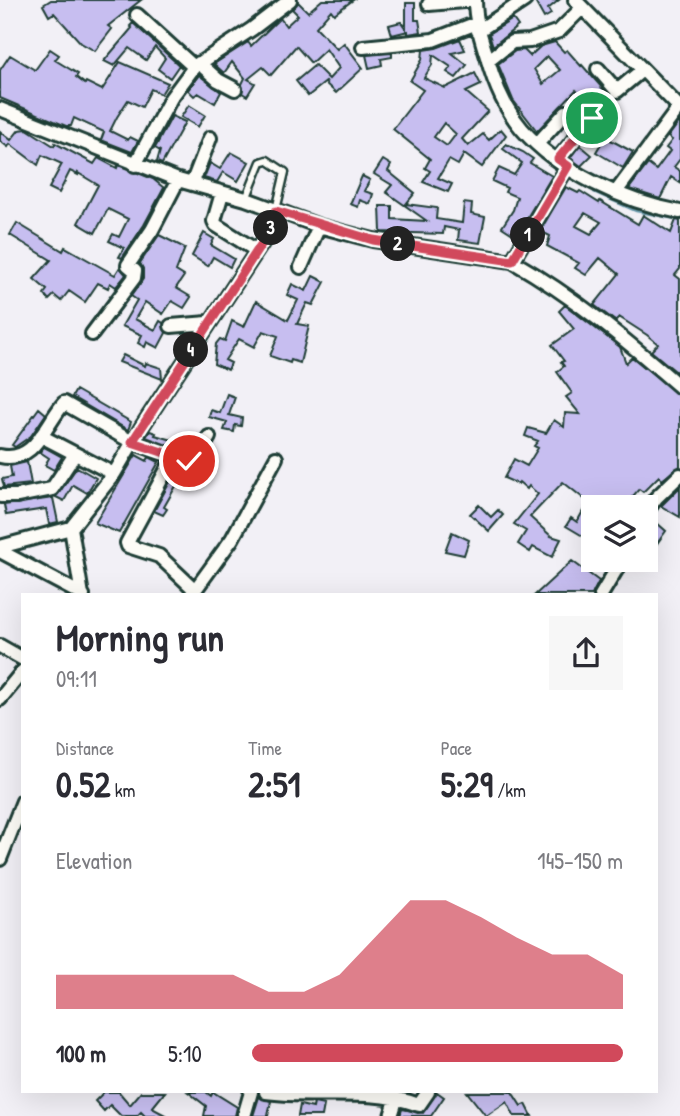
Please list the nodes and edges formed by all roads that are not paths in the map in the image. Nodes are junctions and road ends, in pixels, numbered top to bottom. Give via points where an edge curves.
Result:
1 (290, 0) edge
2 (525, 0) edge
3 (429, 4) dead end
4 (579, 4) edge
5 (137, 15) dead end
6 (474, 26) junction
7 (363, 47) dead end
8 (488, 61) junction
9 (197, 65) junction
10 (598, 69) dead end
11 (641, 71) junction
12 (235, 89) dead end
13 (680, 106) edge
14 (605, 107) dead end
15 (0, 109) edge
16 (566, 112) dead end
17 (210, 138) dead end
18 (538, 143) junction
19 (135, 164) junction
20 (563, 168) junction
21 (178, 180) junction
22 (192, 184) junction
23 (616, 192) junction
24 (222, 193) junction
25 (246, 199) junction
26 (276, 211) junction
27 (680, 212) edge
28 (319, 226) junction
29 (257, 251) junction
30 (512, 261) junction
31 (301, 267) dead end
32 (208, 323) junction
33 (172, 326) dead end
34 (92, 334) dead end
35 (680, 387) edge
36 (41, 436) junction
37 (209, 437) dead end
38 (132, 442) junction
39 (75, 454) junction
40 (0, 456) edge
41 (173, 458) junction
42 (276, 458) dead end
43 (114, 474) junction
44 (680, 475) edge
45 (0, 496) edge
46 (658, 496) edge
47 (71, 528) junction
48 (0, 549) edge
49 (615, 572) edge
50 (193, 592) edge
51 (78, 593) edge
52 (82, 593) edge
53 (602, 593) edge
54 (0, 646) edge
55 (21, 658) edge
56 (21, 673) edge
57 (0, 699) edge
58 (21, 806) edge
59 (0, 859) edge
60 (251, 1093) edge
61 (312, 1093) edge
62 (427, 1093) edge
63 (396, 1100) junction
64 (244, 1116) edge
65 (391, 1116) edge

1 - 9 street
2 - 6 street
3 - 6 street via 475,0
4 - 8 street via 562,36 512,43
4 - 11 street
5 - 9 street
6 - 7 street via 432,40
6 - 8 street
8 - 18 street via 505,103 521,128
9 - 12 street
9 - 19 street via 171,98
10 - 11 street via 617,91
11 - 13 street
13 - 23 street
14 - 20 street via 585,126
15 - 19 street
16 - 18 street
17 - 22 street
18 - 20 street
19 - 21 street
20 - 23 street
20 - 30 street
21 - 22 street
21 - 34 street via 128,265 135,271 134,278
22 - 24 street
23 - 27 street
24 - 25 street
24 - 29 street via 216,225
25 - 26 street
25 - 26 lane via 261,162 267,160 285,172
26 - 28 street
26 - 29 street
28 - 30 street via 373,240
28 - 31 street
29 - 32 street
30 - 35 street via 627,339
32 - 33 street
32 - 38 street
36 - 38 street via 64,403
36 - 39 street
36 - 40 street via 23,455
37 - 41 street via 198,458
38 - 41 street
38 - 43 street
39 - 43 street
39 - 45 street via 52,489
41 - 50 street via 127,543 159,556
42 - 50 street via 232,539
43 - 47 street
44 - 46 street
47 - 48 street
47 - 52 street
48 - 51 street
49 - 53 street
54 - 55 street
56 - 57 street
58 - 59 street
60 - 64 street
61 - 63 street
62 - 63 street via 419,1105
63 - 65 street

